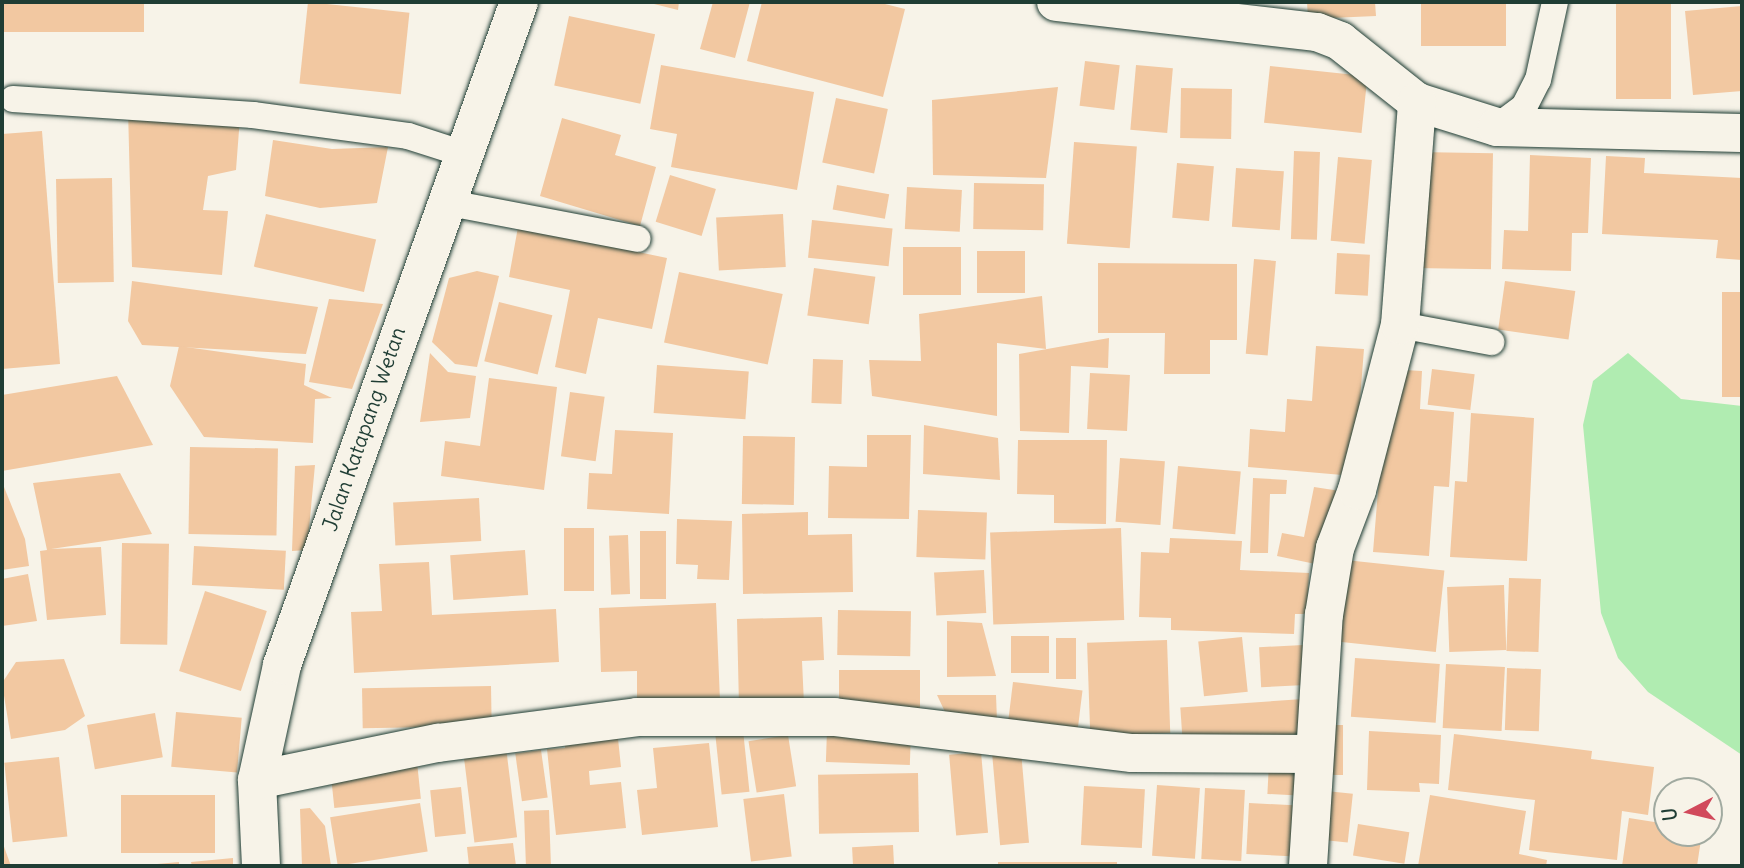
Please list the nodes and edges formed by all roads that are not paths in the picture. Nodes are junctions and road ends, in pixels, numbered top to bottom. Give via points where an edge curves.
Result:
1 (519, 2) edge
2 (1056, 2) edge
3 (1555, 2) edge
4 (1124, 8) edge
5 (13, 99) dead end
6 (1417, 102) junction
7 (1497, 127) junction
8 (1742, 133) edge
9 (461, 153) junction
10 (443, 202) junction
11 (638, 239) dead end
12 (1400, 325) junction
13 (1491, 342) dead end
14 (1313, 754) junction
15 (257, 780) junction
16 (261, 866) edge
17 (1308, 866) edge

1 - 9 street, Jalan Katapang Wetan
2 - 4 street
3 - 7 lane via 1538,80 1524,107
4 - 6 street via 1317,32 1340,41
5 - 9 lane via 253,115 408,136
6 - 7 street
6 - 12 street
7 - 8 street
9 - 10 street, Jalan Katapang Wetan
10 - 11 lane
10 - 15 street, Jalan Katapang Wetan via 282,665
12 - 13 lane
12 - 14 street via 1357,490 1335,548 1317,660
14 - 15 street via 1132,753 834,717 637,717 438,743
14 - 17 street
15 - 16 street, Jalan Katapang Wetan

